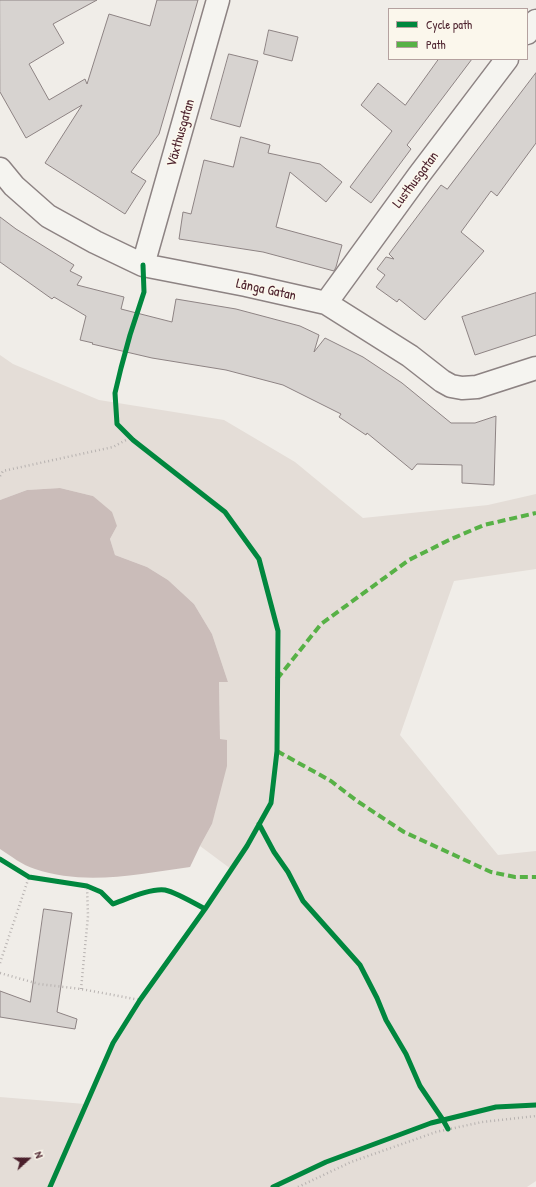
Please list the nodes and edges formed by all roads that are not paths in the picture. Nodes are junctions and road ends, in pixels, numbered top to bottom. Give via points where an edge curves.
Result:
1 (218, 0) edge
2 (536, 21) edge
3 (528, 32) edge
4 (506, 60) edge
5 (0, 169) edge
6 (143, 265) junction
7 (326, 303) junction
8 (536, 368) edge

1 - 6 street, Växthusgatan
2 - 3 street
4 - 7 street, Lusthusgatan
5 - 6 street, Långa Gatan via 14,186 48,216
6 - 7 street, Långa Gatan
7 - 8 street, Långa Gatan via 410,356 451,386 477,387

